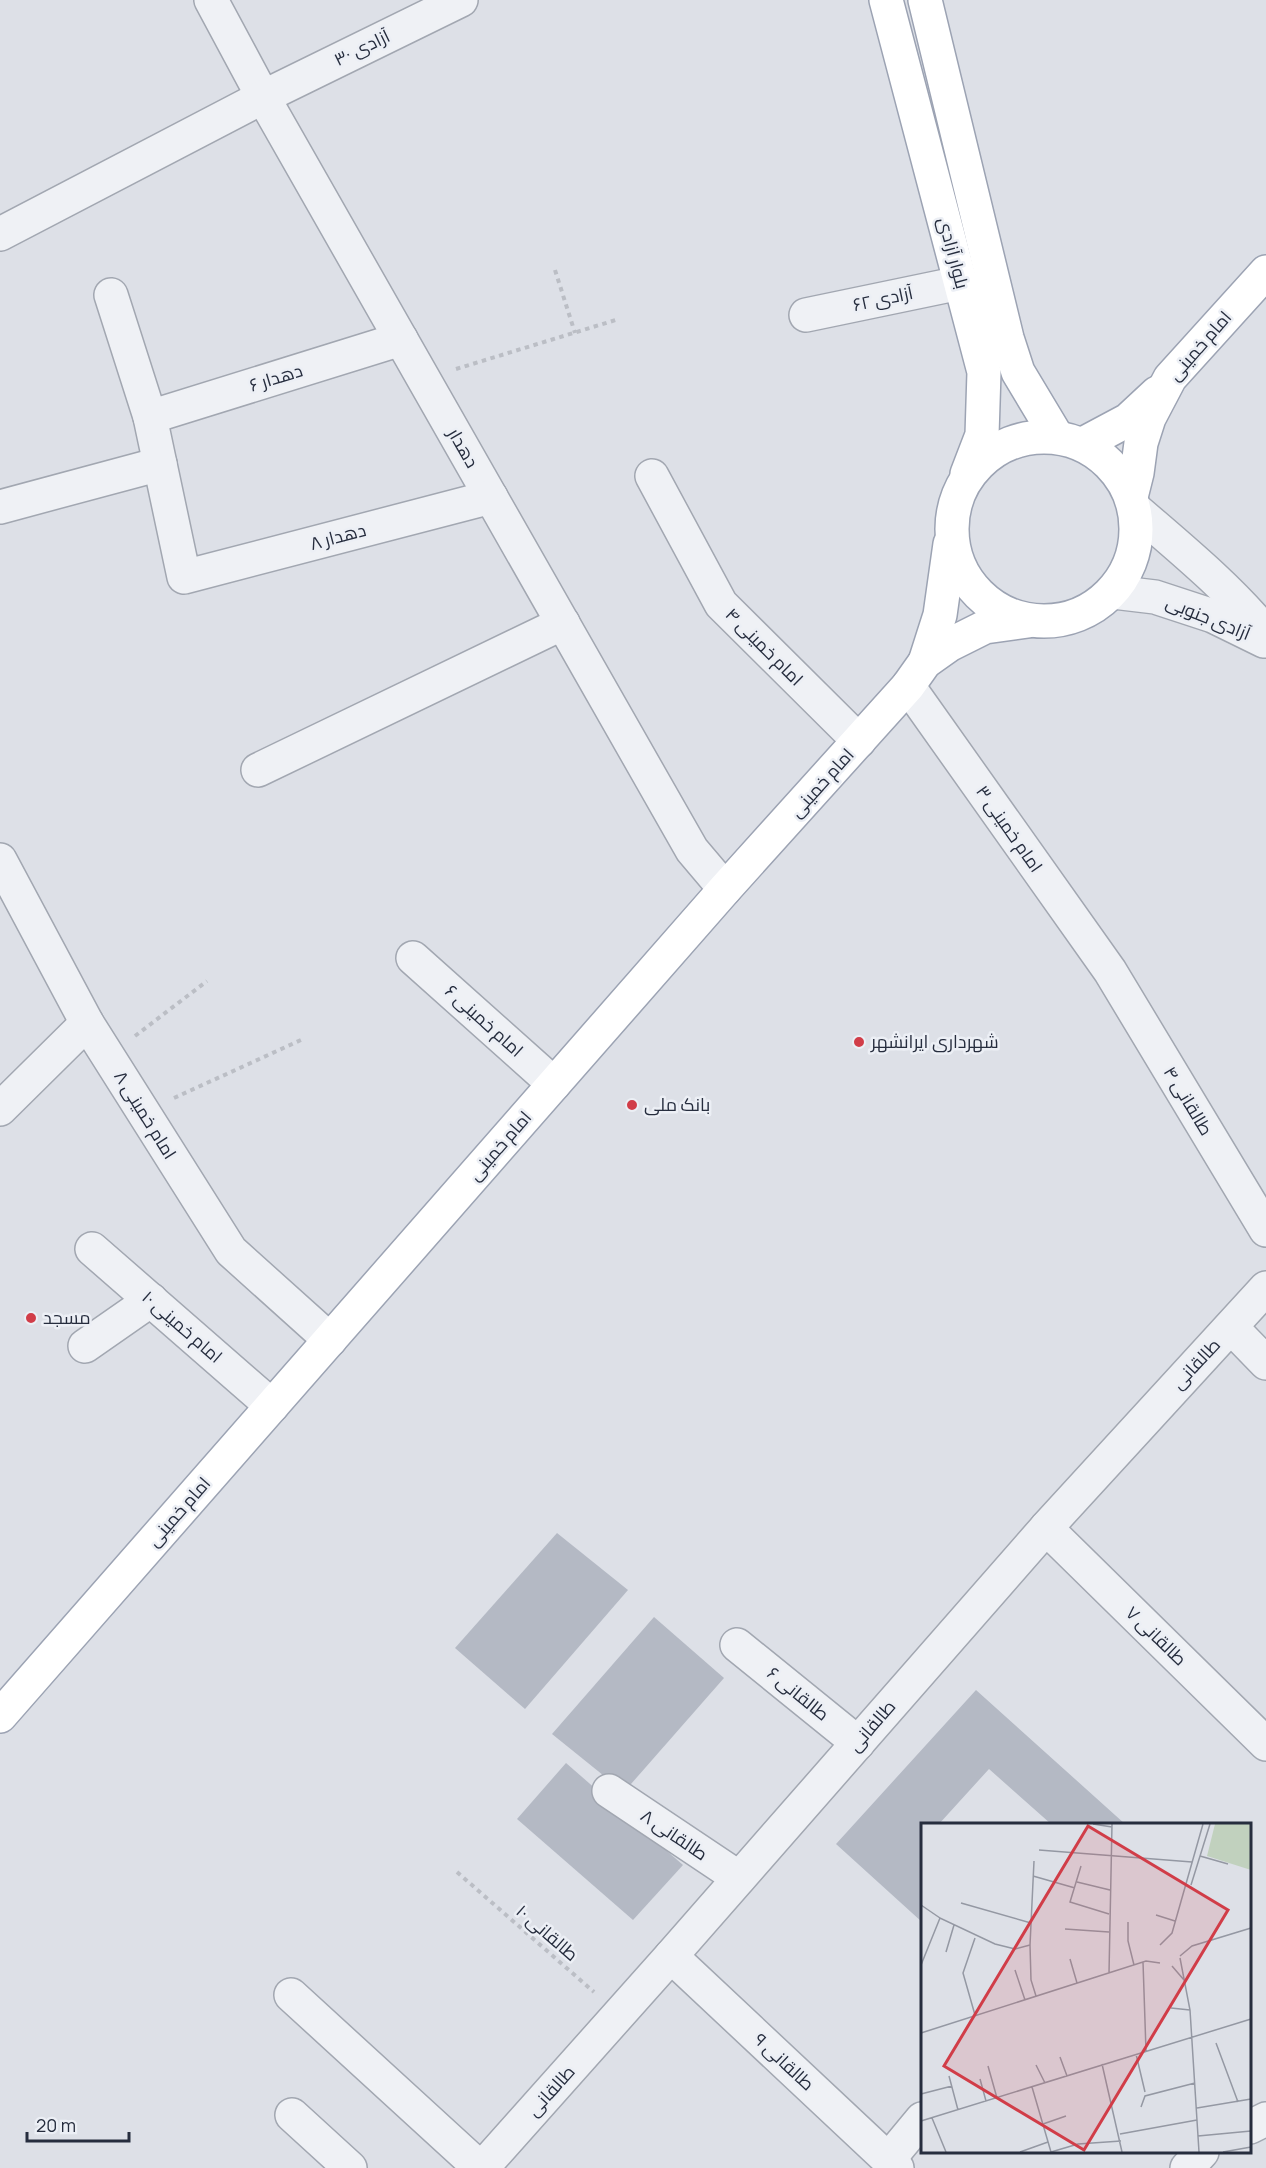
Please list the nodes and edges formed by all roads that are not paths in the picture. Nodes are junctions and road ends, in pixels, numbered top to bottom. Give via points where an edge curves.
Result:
1 (211, 0) edge
2 (461, 0) edge
3 (886, 0) edge
4 (924, 0) edge
5 (263, 97) junction
6 (0, 234) edge
7 (1266, 272) edge
8 (960, 283) junction
9 (111, 295) dead end
10 (806, 315) dead end
11 (401, 339) junction
12 (1170, 378) junction
13 (150, 417) junction
14 (1070, 441) junction
15 (160, 464) junction
16 (652, 476) dead end
17 (491, 497) junction
18 (1133, 503) junction
19 (0, 507) edge
20 (952, 521) junction
21 (1113, 592) junction
22 (1028, 621) junction
23 (563, 623) junction
24 (1266, 633) edge
25 (1266, 643) edge
26 (916, 674) junction
27 (860, 741) junction
28 (258, 770) dead end
29 (2, 868) edge
30 (725, 889) junction
31 (413, 958) dead end
32 (1110, 971) joint
33 (87, 1023) junction
34 (554, 1084) junction
35 (0, 1109) edge
36 (1266, 1230) edge
37 (92, 1249) dead end
38 (1266, 1288) edge
39 (151, 1300) junction
40 (1231, 1327) junction
41 (330, 1340) junction
42 (85, 1346) dead end
43 (1266, 1363) edge
44 (272, 1406) junction
45 (1046, 1528) junction
46 (737, 1646) dead end
47 (2, 1709) edge
48 (858, 1743) junction
49 (1266, 1744) edge
50 (609, 1791) dead end
51 (739, 1878) junction
52 (671, 1956) junction
53 (291, 1995) dead end
54 (292, 2115) dead end
55 (1266, 2119) edge
56 (921, 2121) edge
57 (1251, 2126) edge
58 (1200, 2153) edge
59 (893, 2164) edge
60 (350, 2168) edge
61 (481, 2168) edge
62 (1187, 2168) edge

1 - 5 street, دهدار
2 - 5 street, آزادی ۳۰
3 - 8 main road, بلوار آزادی
4 - 14 main road, بلوار آزادی via 1018,372
5 - 6 street, آزادی ۳۰
5 - 11 street, دهدار
7 - 12 main road, امام خمینی
8 - 10 street, آزادی ۶۲
8 - 20 main road, بلوار آزادی via 984,372 982,435
9 - 13 street
11 - 13 street, دهدار ۶
11 - 17 street, دهدار
12 - 14 main road via 1128,420
12 - 18 main road, امام خمینی via 1146,426
13 - 15 street
14 - 18 main road via 1107,460 1125,482
14 - 20 main road via 1030,437 1005,445 982,460 964,481
15 - 17 street, دهدار ۸ via 184,577
15 - 19 street
16 - 27 street, امام خمینی ۴ via 721,604
17 - 23 street, دهدار
18 - 21 main road via 1137,538 1130,566
18 - 24 street
20 - 22 main road via 958,566 975,592 999,611
20 - 26 main road via 940,615
21 - 22 main road via 1089,611 1069,618
21 - 25 street, آزادی جنوبی via 1174,603 1213,616
22 - 26 main road, امام خمینی via 985,627 949,645
23 - 28 street
23 - 30 street, دهدار via 692,850
26 - 27 main road, امام خمینی
26 - 32 street, امام خمینی ۳
27 - 30 main road, امام خمینی
29 - 33 street, امام خمینی ۸
30 - 34 main road, امام خمینی
31 - 34 street, امام خمینی ۶
32 - 36 street, طالقانی ۴
33 - 35 street
33 - 41 street, امام خمینی ۸ via 231,1251
34 - 41 main road, امام خمینی
37 - 39 street, امام خمینی ۱۰
38 - 40 street, طالقانی
39 - 42 street
39 - 44 street, امام خمینی ۱۰
40 - 43 street
40 - 45 street, طالقانی
41 - 44 main road, امام خمینی
44 - 47 main road, امام خمینی
45 - 48 street, طالقانی
45 - 49 street, طالقانی ۷
46 - 48 street, طالقانی ۶
48 - 51 street, طالقانی
50 - 51 street, طالقانی ۸
51 - 52 street, طالقانی
52 - 59 street, طالقانی ۹
52 - 61 street, طالقانی
53 - 61 street
54 - 60 street
55 - 57 street
56 - 59 street
58 - 62 street

